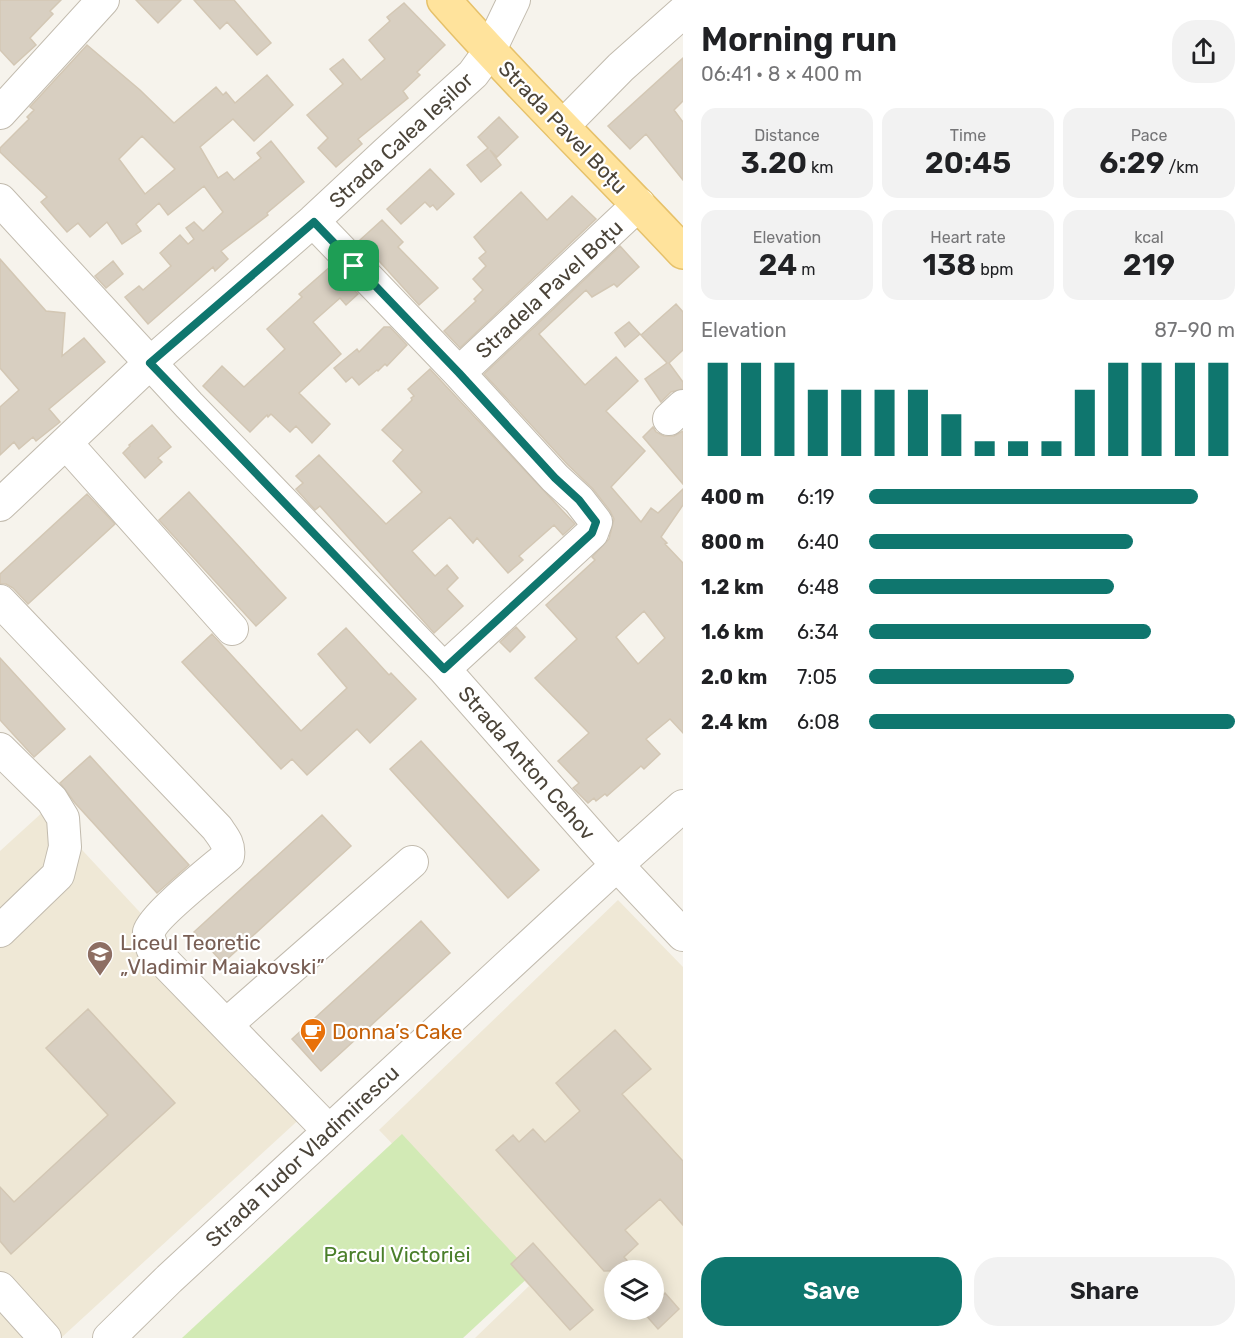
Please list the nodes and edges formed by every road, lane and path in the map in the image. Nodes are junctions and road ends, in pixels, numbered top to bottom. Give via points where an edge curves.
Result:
1 (103, 0) edge
2 (444, 0) edge
3 (514, 0) edge
4 (683, 12) edge
5 (489, 52) junction
6 (0, 113) edge
7 (562, 127) junction
8 (0, 200) edge
9 (639, 204) junction
10 (314, 222) junction
11 (683, 252) edge
12 (150, 363) junction
13 (459, 373) junction
14 (66, 443) junction
15 (0, 505) edge
16 (0, 601) edge
17 (232, 629) dead end
18 (444, 669) junction
19 (0, 749) edge
20 (683, 806) edge
21 (412, 862) dead end
22 (616, 865) junction
23 (0, 931) edge
24 (683, 935) edge
25 (226, 1025) junction
26 (329, 1131) junction
27 (0, 1288) edge
28 (45, 1338) edge
29 (109, 1338) edge

1 - 6 street
2 - 5 main road, Strada Pavel Boțu
3 - 5 street, Strada Calea Ieșilor
4 - 7 street
5 - 7 main road, Strada Pavel Boțu
5 - 10 street, Strada Calea Ieșilor via 473,74
7 - 9 main road, Strada Pavel Boțu
8 - 12 street, Strada Anton Cehov
9 - 11 main road, Strada Pavel Boțu
9 - 13 street, Stradela Pavel Boțu
10 - 12 street, Strada Calea Ieșilor
10 - 13 street, Stradela Pavel Boțu
12 - 14 street, Strada Calea Ieșilor
12 - 18 street, Strada Anton Cehov
13 - 18 street, Stradela Pavel Boțu via 579,500 595,525
14 - 15 street, Strada Calea Ieșilor
14 - 17 street
16 - 25 street via 227,843 228,855 149,929 153,950
18 - 22 street, Strada Anton Cehov
19 - 23 street via 52,800 63,818 65,847 58,874
20 - 22 street, Strada Tudor Vladimirescu
21 - 25 street
22 - 24 street, Strada Anton Cehov
22 - 26 street, Strada Tudor Vladimirescu
25 - 26 street
26 - 29 street, Strada Tudor Vladimirescu
27 - 28 street

